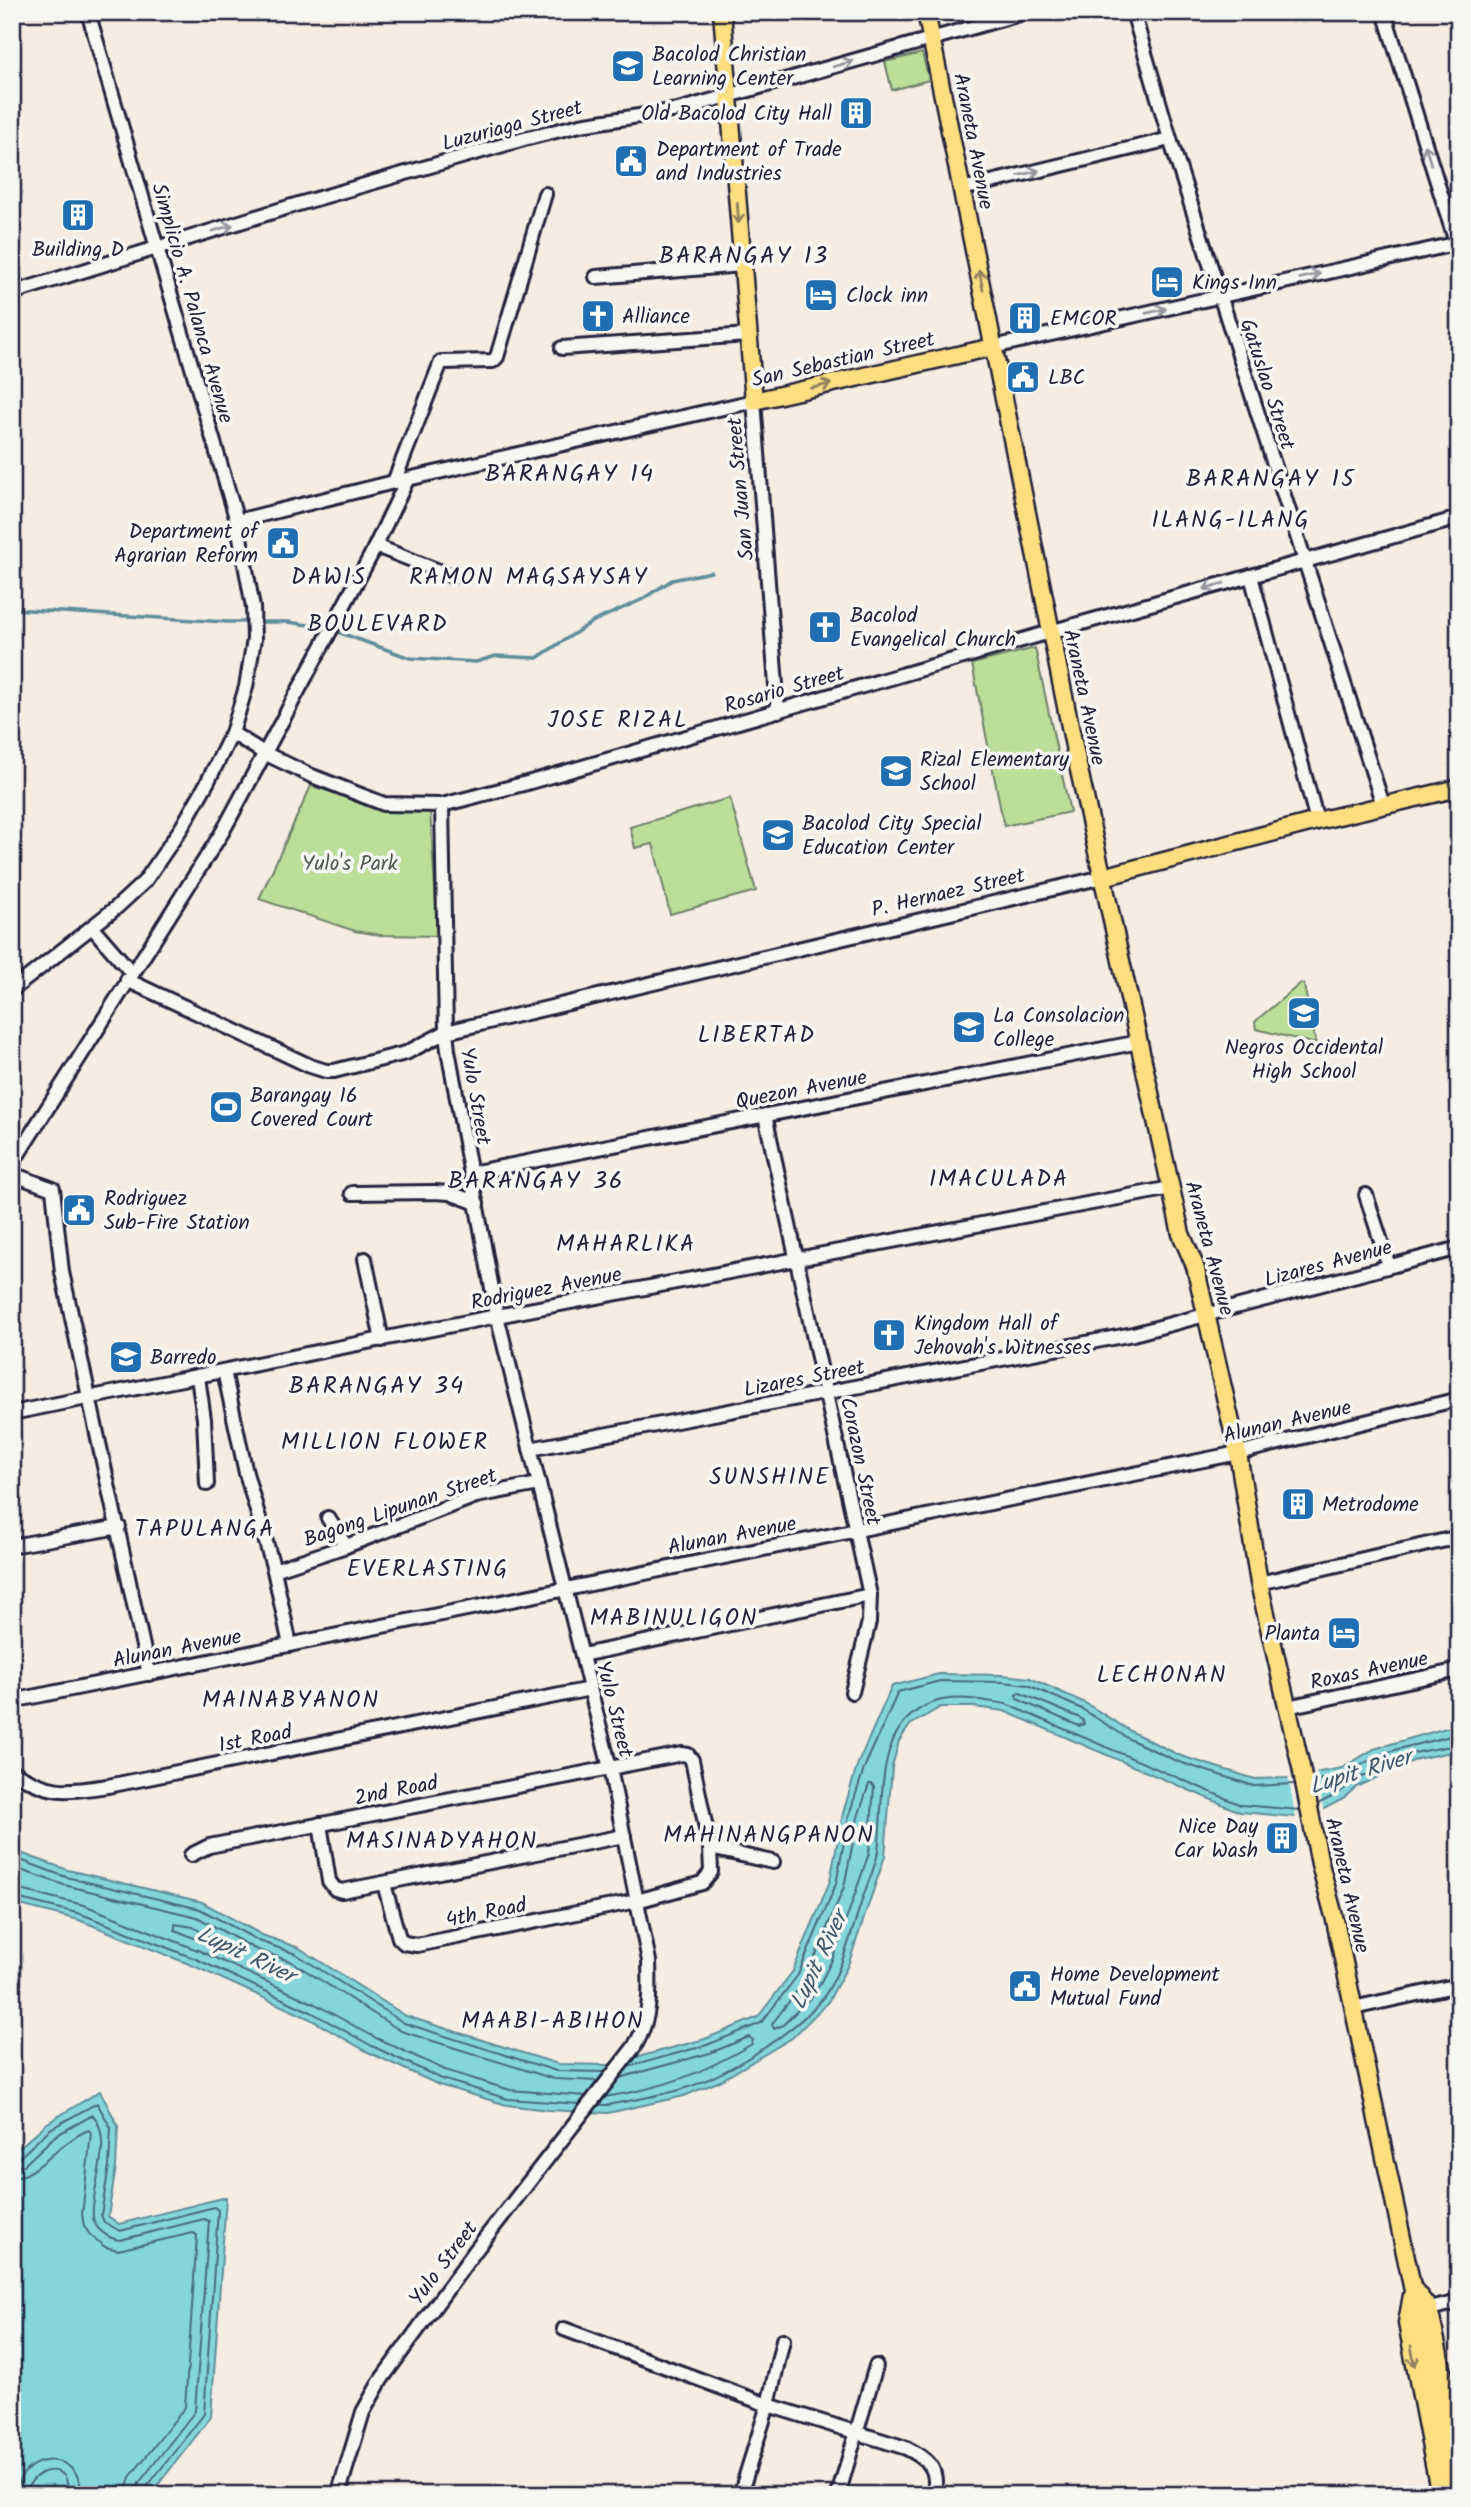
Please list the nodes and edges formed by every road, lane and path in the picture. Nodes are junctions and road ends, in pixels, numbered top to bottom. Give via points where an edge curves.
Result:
1 (88, 12) edge
2 (722, 12) edge
3 (926, 12) edge
4 (1027, 12) edge
5 (1133, 12) edge
6 (1384, 12) edge
7 (932, 40) junction
8 (730, 96) junction
9 (1170, 139) junction
10 (962, 189) junction
11 (545, 194) dead end
12 (1458, 246) edge
13 (158, 248) junction
14 (742, 265) junction
15 (596, 277) dead end
16 (12, 293) edge
17 (1220, 296) junction
18 (748, 335) junction
19 (993, 347) junction
20 (562, 348) dead end
21 (754, 401) junction
22 (401, 481) junction
23 (1459, 518) edge
24 (237, 521) junction
25 (376, 546) junction
26 (1303, 560) junction
27 (452, 576) dead end
28 (1251, 576) junction
29 (1050, 632) junction
30 (778, 711) junction
31 (232, 733) junction
32 (264, 752) junction
33 (1459, 788) edge
34 (442, 805) junction
35 (1383, 805) junction
36 (1317, 821) junction
37 (1103, 877) junction
38 (92, 927) junction
39 (129, 976) junction
40 (12, 990) edge
41 (446, 1032) junction
42 (1139, 1041) junction
43 (765, 1115) junction
44 (12, 1164) edge
45 (471, 1173) junction
46 (12, 1174) edge
47 (1171, 1188) junction
48 (352, 1193) dead end
49 (1366, 1195) dead end
50 (477, 1203) junction
51 (1459, 1248) edge
52 (365, 1259) dead end
53 (796, 1259) junction
54 (1389, 1266) junction
55 (1206, 1314) junction
56 (498, 1316) junction
57 (382, 1340) junction
58 (224, 1371) junction
59 (198, 1377) junction
60 (827, 1394) junction
61 (90, 1398) junction
62 (1459, 1399) edge
63 (12, 1413) edge
64 (530, 1449) junction
65 (1238, 1453) junction
66 (207, 1484) dead end
67 (539, 1484) junction
68 (328, 1518) dead end
69 (119, 1527) junction
70 (856, 1529) junction
71 (1459, 1537) edge
72 (12, 1546) edge
73 (346, 1546) junction
74 (274, 1570) junction
75 (1259, 1583) junction
76 (565, 1588) junction
77 (870, 1595) junction
78 (290, 1645) junction
79 (582, 1655) junction
80 (1459, 1670) edge
81 (149, 1674) junction
82 (590, 1689) junction
83 (852, 1692) dead end
84 (12, 1701) edge
85 (1287, 1707) junction
86 (610, 1768) junction
87 (12, 1771) edge
88 (320, 1824) junction
89 (624, 1836) junction
90 (709, 1848) junction
91 (191, 1855) dead end
92 (774, 1862) dead end
93 (384, 1884) junction
94 (637, 1901) junction
95 (1459, 1985) edge
96 (1353, 2008) junction
97 (1413, 2289) junction
98 (1459, 2302) edge
99 (1429, 2309) junction
100 (564, 2329) dead end
101 (783, 2340) dead end
102 (876, 2366) dead end
103 (768, 2405) junction
104 (856, 2434) junction
105 (1459, 2445) edge
106 (338, 2495) edge
107 (740, 2495) edge
108 (838, 2495) edge
109 (934, 2495) edge
110 (1440, 2495) edge
111 (1456, 2495) edge

1 - 13 street, Simplicio A. Palanca Avenue
2 - 8 main road, San Juan Street
3 - 7 main road, Araneta Avenue
4 - 7 street, Luzuriaga Street
5 - 9 street, Gatuslao Street
12 -> 6 street
8 -> 7 street, Luzuriaga Street
7 - 10 main road, Araneta Avenue
13 -> 8 street, Luzuriaga Street via 548,133
8 -> 14 main road, San Juan Street
10 -> 9 street
9 - 17 street, Gatuslao Street
19 -> 10 main road, Araneta Avenue
11 - 22 street via 497,357 493,361 441,362
17 -> 12 street, San Sebastian Street
13 - 16 street, Luzuriaga Street
13 - 24 street, Simplicio A. Palanca Avenue
14 - 15 street
14 - 18 main road, San Juan Street
19 -> 17 street, San Sebastian Street
17 - 26 street, Gatuslao Street
18 - 20 street
18 - 21 main road, San Juan Street
21 -> 19 main road, San Sebastian Street
19 - 29 main road, Araneta Avenue
21 - 22 street, San Sebastian Street
21 - 30 street, San Juan Street
22 - 24 street, San Sebastian Street
22 - 25 street
23 - 26 street, Rosario Street
24 - 31 street, Simplicio A. Palanca Avenue via 253,607 254,639
25 - 27 street
25 - 32 street
26 - 28 street, Rosario Street
26 - 35 street, Gatuslao Street
28 -> 29 street, Rosario Street
28 - 36 street
29 - 30 street, Rosario Street
29 - 37 main road, Araneta Avenue
30 - 34 street, Rosario Street
31 - 32 street, Rosario Street
31 - 38 street, Simplicio A. Palanca Avenue via 162,859 133,895
32 - 34 street, Rosario Street via 384,804
32 - 39 street via 223,831
33 - 35 main road, P. Hernaez Street
34 - 41 street, Yulo Street
35 - 36 main road, P. Hernaez Street
36 - 37 main road, P. Hernaez Street
37 - 41 street, P. Hernaez Street
37 - 42 main road, Araneta Avenue
38 - 39 street
38 - 40 street, Simplicio A. Palanca Avenue
39 - 41 street, P. Hernaez Street via 326,1071 406,1053
39 - 44 street
41 - 45 street, Yulo Street
42 - 43 street, Quezon Avenue
42 - 47 main road, Araneta Avenue
43 - 45 street, Quezon Avenue
43 - 53 street, Corazon Street
45 - 50 street, Yulo Street
46 - 61 street via 53,1189 62,1272
47 - 53 street, Rodriguez Avenue
47 - 55 main road, Araneta Avenue
48 - 50 street via 450,1193
49 - 54 street
50 - 56 street, Yulo Street
51 - 54 street, Lizares Avenue
52 - 57 street
53 - 56 street, Rodriguez Avenue
53 - 60 street, Corazon Street
54 - 55 street, Lizares Avenue
55 - 60 street, Lizares Street via 1133,1334
55 - 65 main road, Araneta Avenue
56 - 57 street, Rodriguez Avenue
56 - 64 street, Yulo Street
57 - 58 street, Rodriguez Avenue
58 - 59 street, Rodriguez Avenue
58 - 74 street via 246,1473
59 - 61 street, Rodriguez Avenue
59 - 66 street
60 - 64 street, Lizares Street
60 - 70 street, Corazon Street
61 - 63 street, Rodriguez Avenue
61 - 69 street
62 - 65 street, Alunan Avenue
64 - 67 street, Yulo Street
65 - 70 street, Alunan Avenue
65 - 75 main road, Araneta Avenue
67 - 73 street, Bagong Lipunan Street via 476,1496
67 - 76 street, Yulo Street
68 - 73 street
69 - 72 street
69 - 81 street
70 - 76 street, Alunan Avenue
70 - 77 street, Corazon Street
71 - 75 street
73 - 74 street, Bagong Lipunan Street
74 - 78 street
75 - 85 main road, Araneta Avenue
76 - 78 street, Alunan Avenue
76 - 79 street, Yulo Street
77 - 79 street
77 - 83 street, Corazon Street via 869,1622
78 - 81 street, Alunan Avenue
79 - 82 street, Yulo Street
80 - 85 street, Roxas Avenue
81 - 84 street, Alunan Avenue
82 - 86 street, Yulo Street
82 - 87 street, 1st Road via 65,1792 29,1782
85 - 96 main road, Araneta Avenue
86 - 88 street, 2nd Road
86 - 89 street, Yulo Street
86 - 90 street, 2nd Road via 688,1755
88 - 91 street, 2nd Road via 209,1846
88 - 93 street via 332,1887 342,1891
89 - 93 street
89 - 94 street, Yulo Street
90 - 92 street
90 - 94 street, 4th Road via 708,1879
93 - 94 street, 4th Road via 399,1938 411,1946
94 - 106 street, Yulo Street via 649,1961 644,2031 381,2379 363,2412
95 - 96 street
96 - 97 main road, Araneta Avenue
97 - 99 main road
97 -> 110 main road via 1407,2323
97 - 111 main road, Araneta Avenue
98 - 99 street
99 - 105 main road
100 - 103 street
101 - 103 street
102 - 104 street
103 - 104 street
103 - 107 street
104 - 108 street
104 - 109 street via 906,2448 926,2459 933,2470

